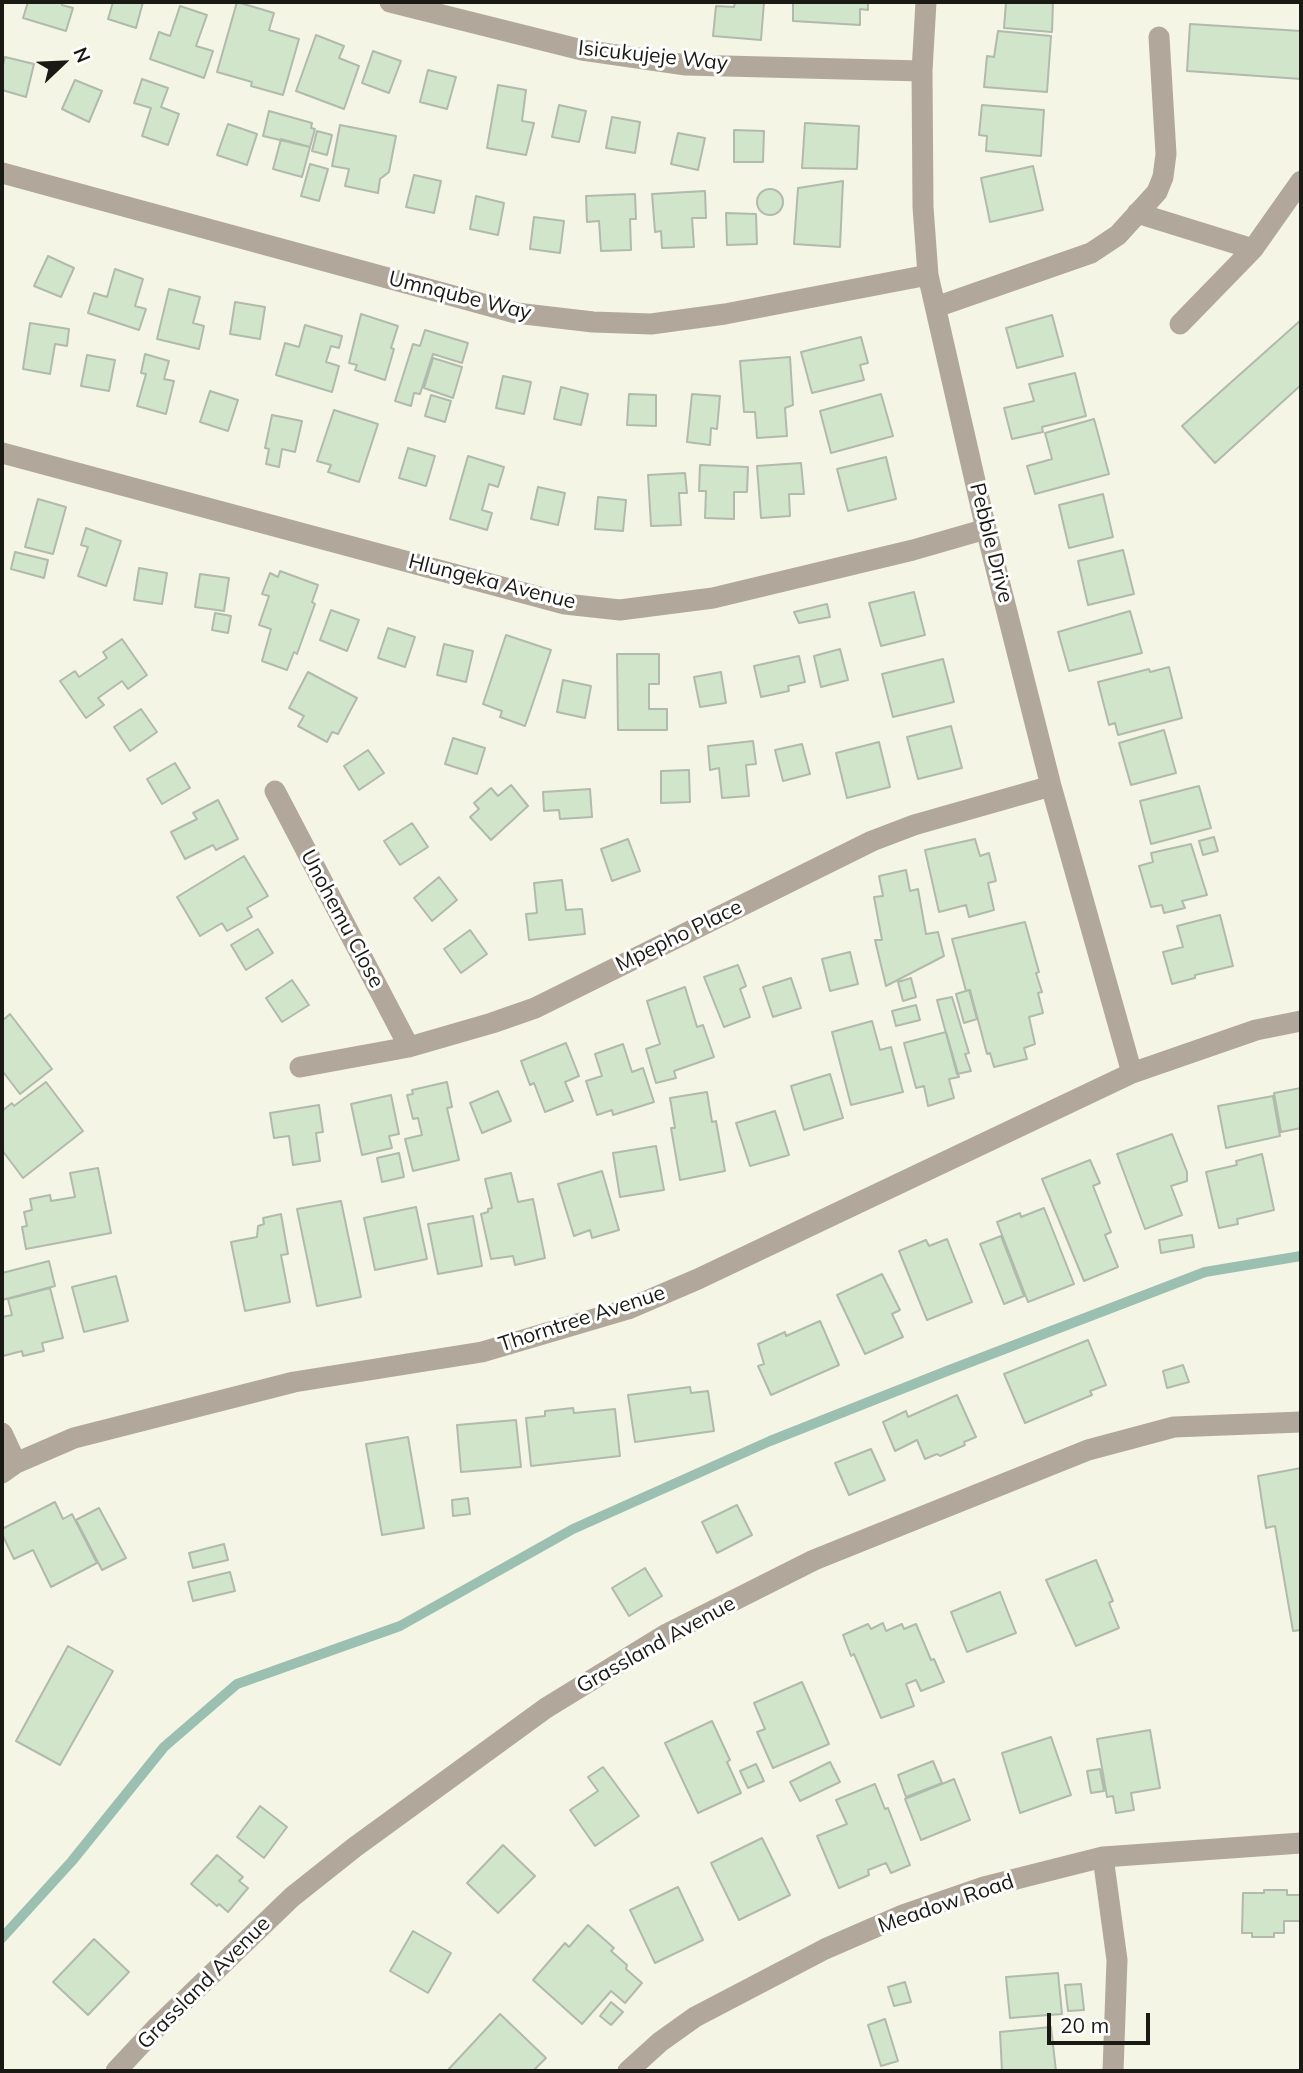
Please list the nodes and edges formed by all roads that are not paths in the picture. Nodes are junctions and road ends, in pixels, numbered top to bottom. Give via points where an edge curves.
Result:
1 (390, 2) edge
2 (926, 2) edge
3 (1159, 37) dead end
4 (922, 71) junction
5 (2, 173) edge
6 (1301, 181) edge
7 (1138, 213) junction
8 (1253, 249) junction
9 (928, 275) junction
10 (936, 307) junction
11 (1180, 324) dead end
12 (2, 453) edge
13 (986, 529) junction
14 (1051, 786) junction
15 (275, 791) dead end
16 (1301, 1021) edge
17 (410, 1047) junction
18 (300, 1067) dead end
19 (1132, 1073) junction
20 (1301, 1422) edge
21 (2, 1433) edge
22 (9, 1468) edge
23 (1301, 1843) edge
24 (1103, 1857) junction
25 (116, 2071) edge
26 (628, 2071) edge
27 (1113, 2071) edge

1 - 4 street, Isicukujeje Way via 582,50 686,65
2 - 4 street, Pebble Drive
3 - 7 street via 1165,165 1157,192
4 - 9 street, Pebble Drive
5 - 9 street, Umnqube Way via 516,313 651,324
6 - 8 street
7 - 8 street
7 - 10 street via 1118,235 1091,253
8 - 11 street
9 - 10 street, Pebble Drive
10 - 13 street, Pebble Drive
12 - 13 street, Hlungeka Avenue via 565,604 620,610 713,598
13 - 14 street, Pebble Drive
14 - 17 street, Mpepho Place via 872,841 534,1008
14 - 19 street, Pebble Drive
15 - 17 street, Unohemu Close
16 - 19 street, Thorntree Avenue via 1256,1030
17 - 18 street, Mpepho Place
19 - 22 street, Thorntree Avenue via 628,1308 482,1352 294,1382 74,1438
20 - 25 street, Grassland Avenue via 1174,1427 1088,1450 814,1560 665,1635 546,1708 355,1846 292,1897
21 - 22 street
23 - 24 street, Meadow Road
24 - 26 street, Meadow Road via 984,1887 825,1949 695,2017
24 - 27 street via 1117,1960

